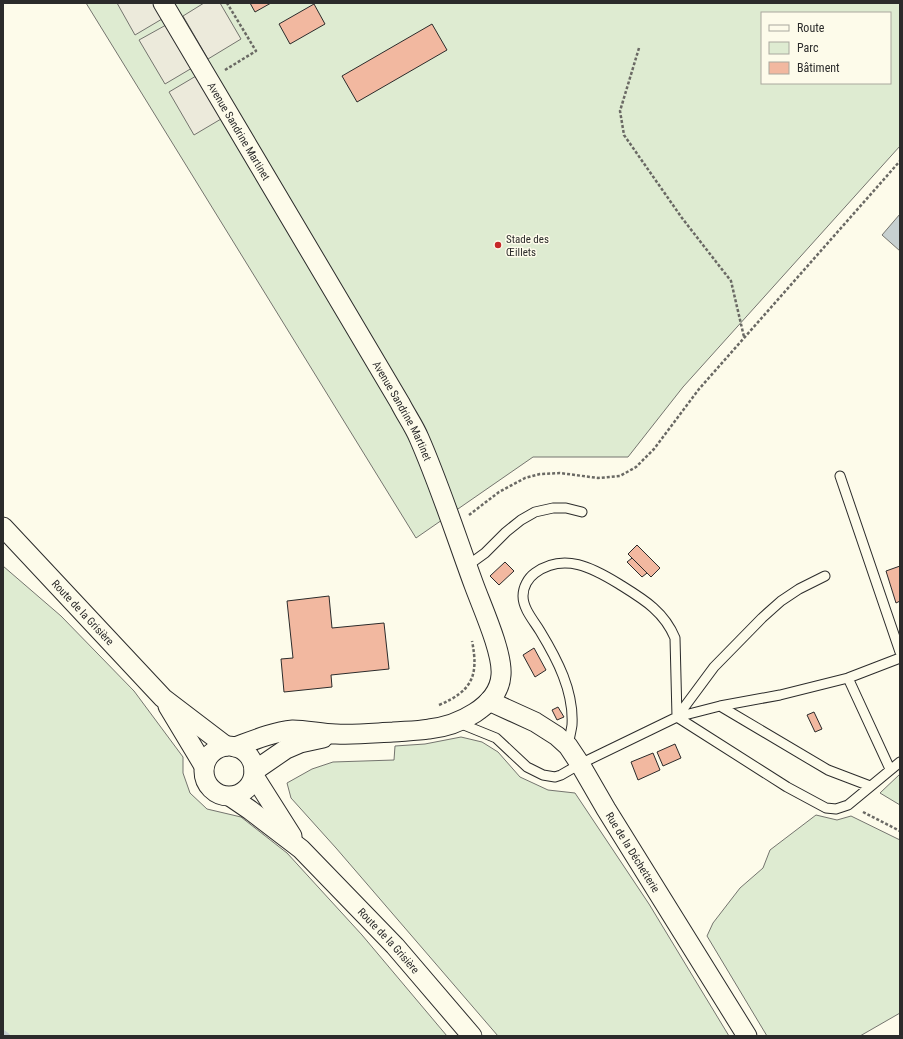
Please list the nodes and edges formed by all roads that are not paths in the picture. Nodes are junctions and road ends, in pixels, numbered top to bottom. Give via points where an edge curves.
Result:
1 (163, 3) edge
2 (840, 476) dead end
3 (582, 512) dead end
4 (3, 526) edge
5 (467, 566) junction
6 (825, 576) dead end
7 (900, 652) edge
8 (900, 658) edge
9 (848, 678) junction
10 (163, 698) junction
11 (489, 701) junction
12 (720, 706) junction
13 (677, 717) junction
14 (458, 722) junction
15 (336, 734) junction
16 (231, 746) junction
17 (568, 746) junction
18 (900, 762) edge
19 (580, 764) junction
20 (204, 766) junction
21 (890, 769) junction
22 (254, 773) junction
23 (870, 786) junction
24 (231, 797) junction
25 (301, 849) junction
26 (472, 1036) edge
27 (746, 1036) edge

1 - 5 street, Avenue Sandrine Martinet via 400,403 435,477
2 - 7 lane
3 - 5 lane via 553,508 535,512 521,520
4 - 10 street, Route de la Grisière
5 - 11 street, Avenue Sandrine Martinet via 499,657 501,675 498,688
6 - 13 lane via 793,593 762,618 714,667
8 - 9 lane
9 - 12 lane via 780,695
9 - 21 lane
10 - 16 street, Route de la Grisière
10 - 20 street, Route de la Grisière
11 - 14 street, Avenue Sandrine Martinet via 478,712
11 - 17 street, Rue de la Déchetterie via 535,722
12 - 13 lane
12 - 23 lane via 828,770
13 - 17 lane via 675,638 664,617 649,604 593,569 577,564 560,563 545,567 534,574 526,583 523,596 525,606 563,676 569,695 572,725
13 - 19 lane
13 - 23 lane via 787,787 826,808 836,809 848,805
14 - 15 street, Avenue Sandrine Martinet via 430,729
14 - 19 lane via 496,738 528,767 544,775 555,778
15 - 16 street, Avenue Sandrine Martinet via 295,730
15 - 22 street, Avenue Sandrine Martinet via 286,749
16 - 20 street via 218,748 212,752
16 - 22 street, Route de la Grisière via 243,750 249,756
17 - 19 street, Rue de la Déchetterie
18 - 21 lane
19 - 27 street, Rue de la Déchetterie
20 - 24 street, Route de la Grisière via 207,784 213,792
21 - 23 lane
22 - 24 street via 252,784 239,795
22 - 25 street, Route de la Grisière
24 - 25 street, Route de la Grisière
25 - 26 street, Route de la Grisière via 395,946

